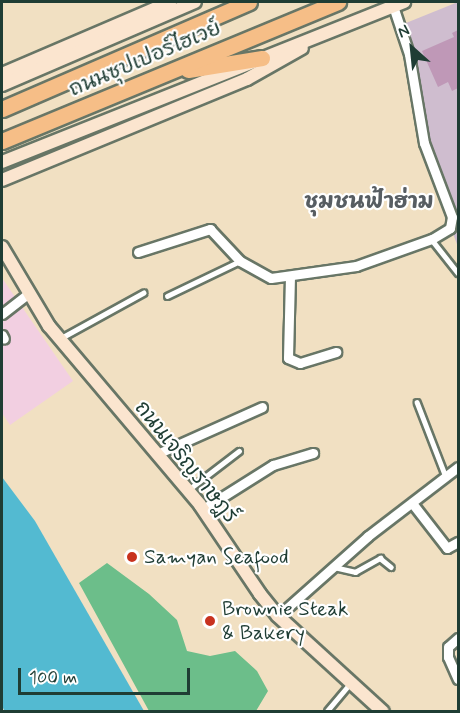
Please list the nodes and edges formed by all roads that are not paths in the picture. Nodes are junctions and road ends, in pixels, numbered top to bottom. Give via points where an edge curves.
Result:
1 (170, 2) edge
2 (195, 2) edge
3 (218, 2) edge
4 (249, 2) edge
5 (338, 2) edge
6 (398, 4) edge
7 (183, 30) junction
8 (328, 32) junction
9 (262, 58) junction
10 (2, 74) edge
11 (161, 75) junction
12 (2, 85) edge
13 (2, 109) edge
14 (2, 141) edge
15 (2, 162) edge
16 (2, 180) edge
17 (432, 239) junction
18 (2, 248) edge
19 (138, 252) dead end
20 (240, 261) junction
21 (459, 273) edge
22 (290, 276) junction
23 (143, 293) dead end
24 (28, 294) junction
25 (168, 296) dead end
26 (2, 314) edge
27 (60, 339) junction
28 (336, 352) dead end
29 (417, 402) dead end
30 (262, 407) dead end
31 (239, 451) dead end
32 (157, 453) junction
33 (313, 453) dead end
34 (459, 467) edge
35 (446, 477) junction
36 (188, 490) junction
37 (412, 503) junction
38 (203, 509) junction
39 (459, 542) edge
40 (334, 567) junction
41 (391, 567) dead end
42 (278, 616) junction
43 (459, 639) edge
44 (459, 679) edge
45 (351, 683) junction
46 (327, 711) edge
47 (383, 711) edge

1 - 10 main road
2 - 12 main road
3 - 7 highway
4 - 7 highway, ถนนซุปเปอร์ไฮเวย์
5 - 11 highway, ถนนซุปเปอร์ไฮเวย์
6 - 8 main road
6 - 17 street via 424,142 452,217 450,228
7 - 13 highway, ถนนซุปเปอร์ไฮเวย์
8 - 9 main road
8 - 16 main road via 247,79
9 - 11 highway
9 - 15 main road
11 - 14 highway, ถนนซุปเปอร์ไฮเวย์
17 - 21 lane
17 - 22 street via 356,266
18 - 24 main road, ถนนเจริญราษฎร์
19 - 20 street via 210,229
20 - 22 street via 271,278
20 - 25 lane
22 - 28 street via 288,358 300,363
23 - 27 lane
24 - 26 street
24 - 27 main road, ถนนเจริญราษฎร์
27 - 32 main road, ถนนเจริญราษฎร์
29 - 35 lane
30 - 32 street
31 - 36 lane
32 - 36 main road, ถนนเจริญราษฎร์
33 - 38 street via 273,465
34 - 35 street
35 - 37 street
36 - 38 main road, ถนนเจริญราษฎร์
37 - 39 street via 447,548
37 - 40 street
38 - 42 main road, ถนนเจริญราษฎร์
40 - 41 lane via 355,572 380,558
40 - 42 street
42 - 45 main road, ถนนเจริญราษฎร์
43 - 44 street via 448,647 448,657
45 - 46 lane
45 - 47 main road, ถนนเจริญราษฎร์

